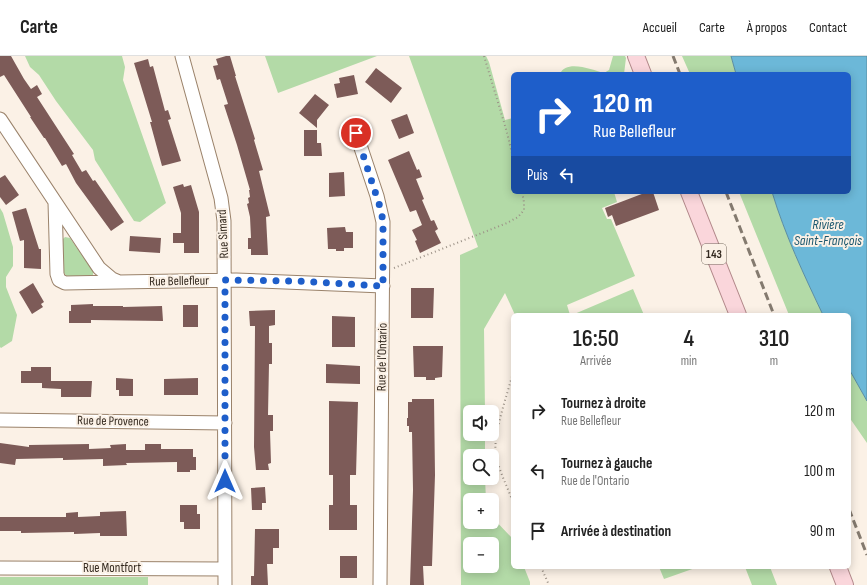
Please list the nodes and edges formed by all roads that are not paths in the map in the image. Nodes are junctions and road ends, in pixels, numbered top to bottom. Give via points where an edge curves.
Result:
1 (182, 56) edge
2 (636, 56) edge
3 (642, 72) edge
4 (0, 119) edge
5 (356, 133) dead end
6 (690, 194) edge
7 (55, 202) junction
8 (225, 280) junction
9 (118, 282) junction
10 (383, 286) junction
11 (737, 313) edge
12 (0, 420) edge
13 (225, 422) junction
14 (0, 568) edge
15 (225, 569) junction
16 (839, 569) edge
17 (225, 585) edge
18 (380, 585) edge
19 (845, 585) edge

1 - 8 street, Rue Simard via 221,198
2 - 3 main road
4 - 7 street
5 - 10 street, Rue de l'Ontario via 381,210
6 - 11 main road, 143
7 - 9 street via 99,268
7 - 9 street, Rue Bellefleur via 57,274 60,280 65,283
8 - 9 street, Rue Bellefleur
8 - 10 street, Rue Bellefleur
8 - 13 street, Rue Simard
10 - 18 street, Rue de l'Ontario
12 - 13 street, Rue de Provence
13 - 15 street, Rue Simard
14 - 15 street, Rue Montfort
15 - 17 street, Rue Simard
16 - 19 main road

